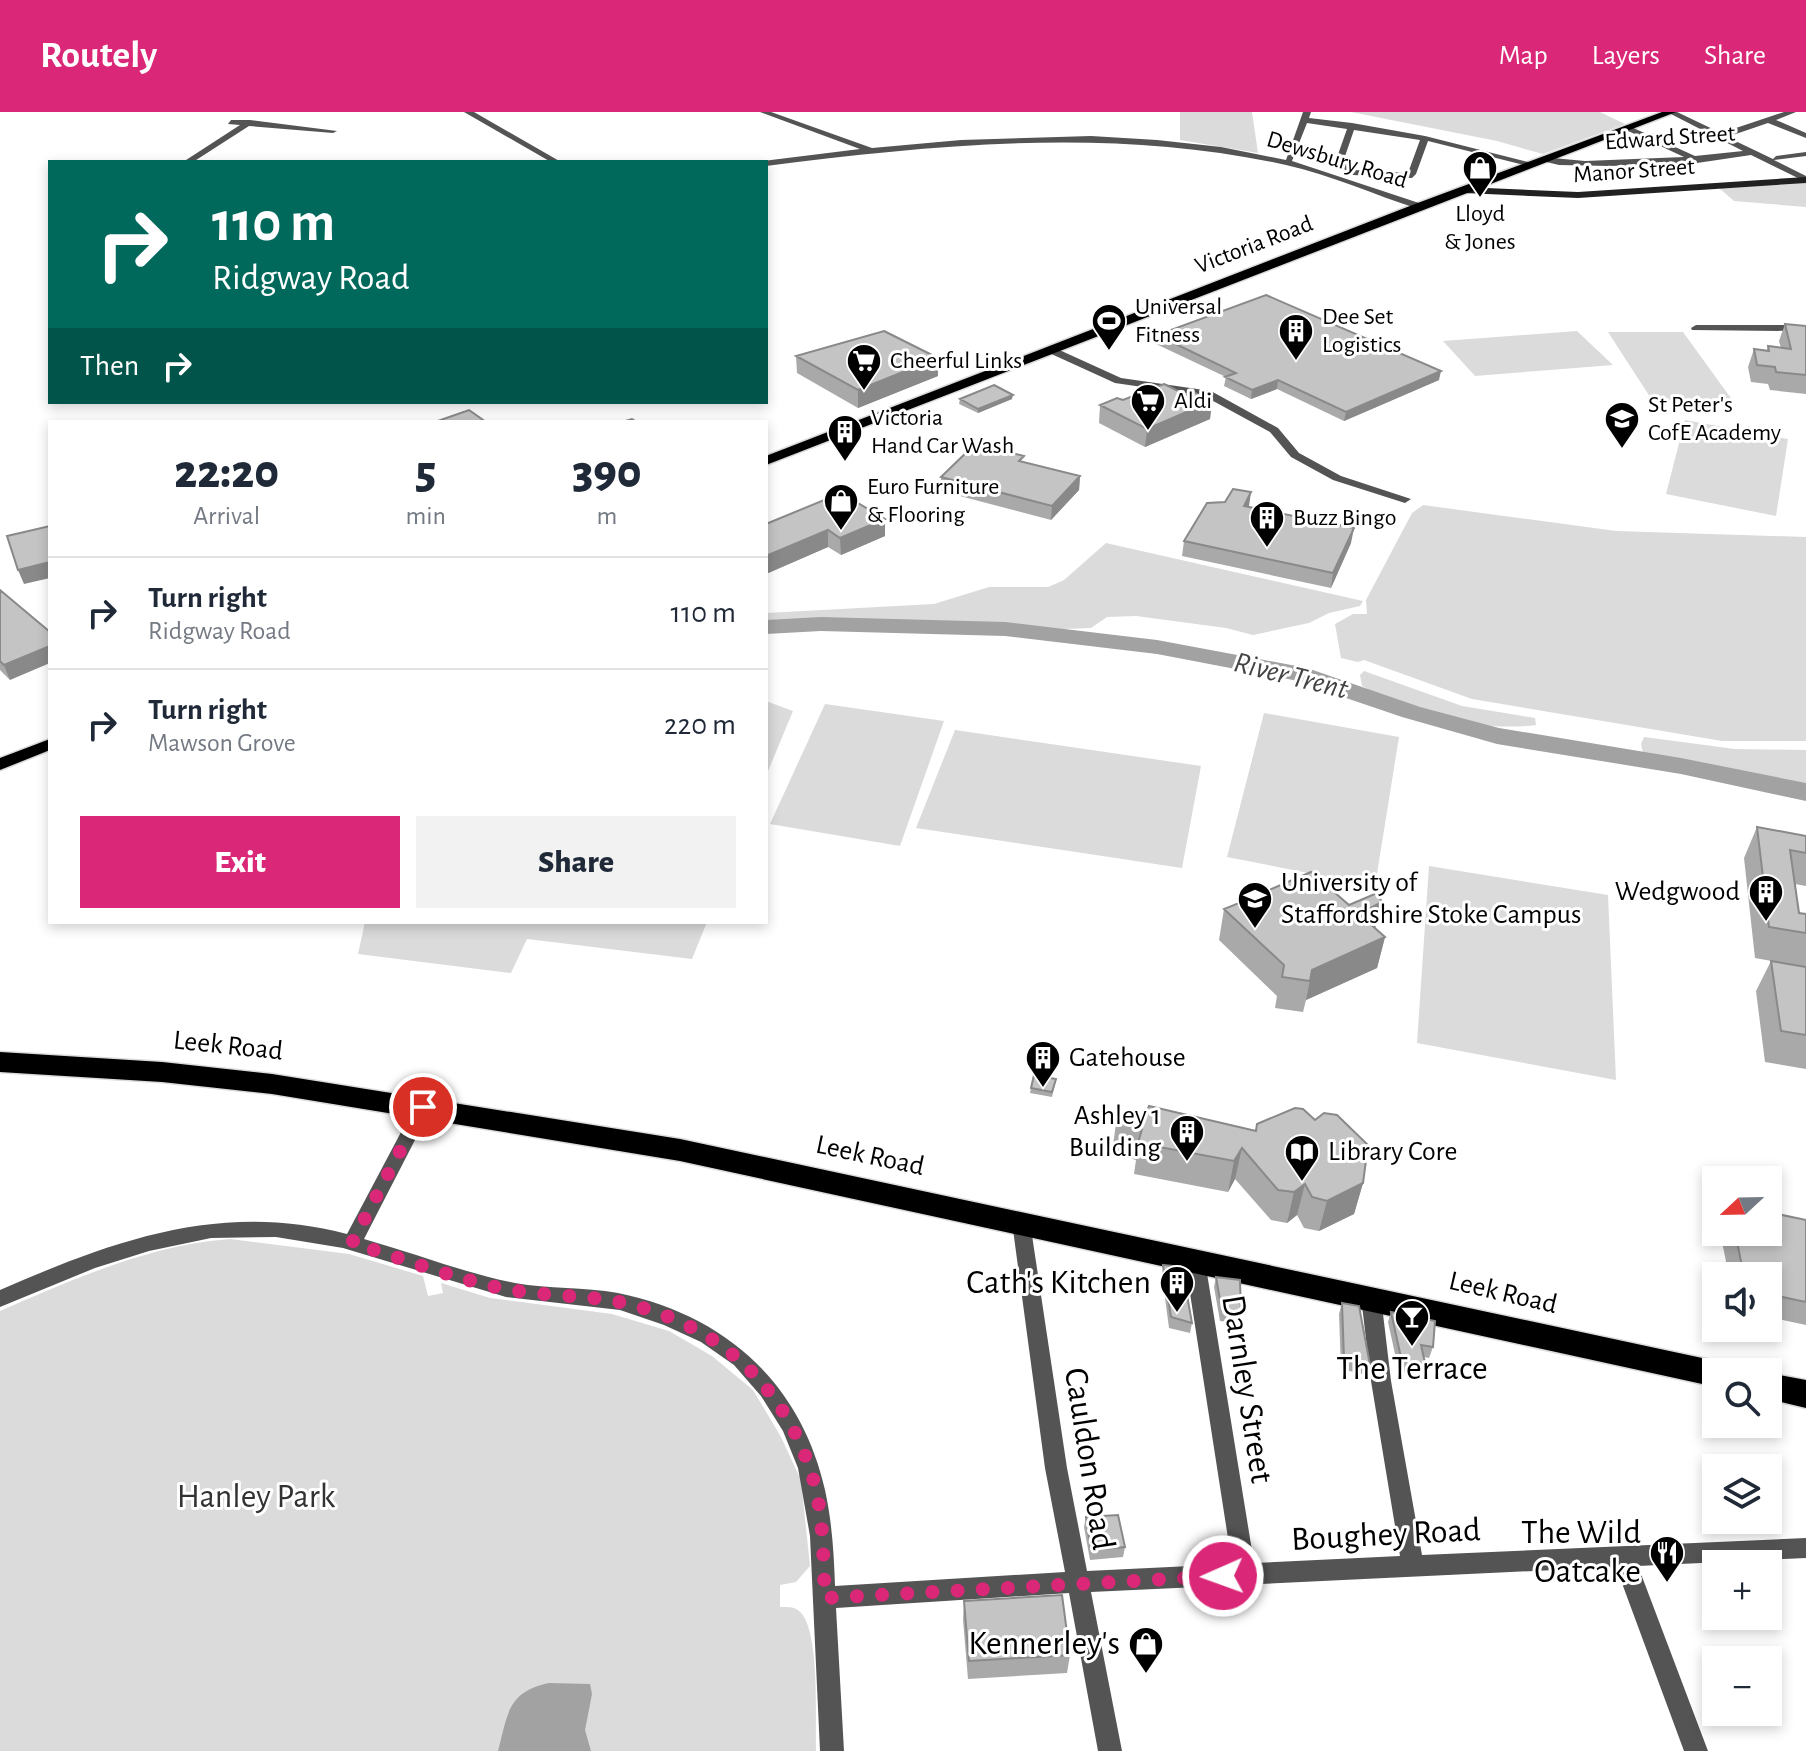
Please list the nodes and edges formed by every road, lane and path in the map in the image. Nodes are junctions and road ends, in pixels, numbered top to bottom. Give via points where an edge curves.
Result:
1 (468, 112) edge
2 (764, 112) edge
3 (1671, 112) edge
4 (1792, 112) edge
5 (1306, 116) edge
6 (257, 118) dead end
7 (1771, 121) junction
8 (231, 122) dead end
9 (248, 124) junction
10 (1352, 125) junction
11 (1629, 128) junction
12 (333, 131) dead end
13 (1721, 136) junction
14 (1806, 136) edge
15 (1425, 138) junction
16 (870, 150) junction
17 (1753, 152) junction
18 (1806, 154) edge
19 (1290, 159) dead end
20 (1784, 159) dead end
21 (190, 160) edge
22 (553, 160) edge
23 (1698, 161) junction
24 (1537, 162) junction
25 (768, 163) edge
26 (1806, 179) edge
27 (1464, 190) junction
28 (1419, 206) junction
29 (1696, 328) dead end
30 (1806, 334) edge
31 (1716, 338) dead end
32 (1051, 350) junction
33 (768, 460) edge
34 (1405, 499) dead end
35 (48, 745) edge
36 (0, 765) edge
37 (0, 1062) edge
38 (423, 1107) junction
39 (1021, 1222) junction
40 (352, 1243) junction
41 (1195, 1261) junction
42 (1371, 1297) junction
43 (0, 1299) edge
44 (1702, 1371) edge
45 (1782, 1389) edge
46 (1806, 1394) edge
47 (1806, 1548) edge
48 (1623, 1556) junction
49 (1413, 1567) junction
50 (1245, 1575) junction
51 (1076, 1582) junction
52 (825, 1598) junction
53 (832, 1751) edge
54 (1110, 1751) edge
55 (1696, 1751) edge

1 - 22 street
2 - 16 street
3 - 11 main road, Victoria Road
3 - 13 street
4 - 7 street
5 - 10 street, Edward Street
5 - 19 street
6 - 9 street
7 - 13 street
7 - 14 street
8 - 9 street
9 - 12 street
9 - 21 street
10 - 15 street, Edward Street
10 - 15 street via 1339,163 1353,172 1409,176
11 - 23 street
11 - 24 main road, Victoria Road
13 - 17 street
15 - 24 street, Edward Street
16 - 25 street, Dewsbury Road
16 - 28 street, Dewsbury Road via 1061,137 1184,144 1289,162
17 - 23 street, Edward Street
17 - 26 street
18 - 20 street
23 - 24 street, Edward Street
24 - 27 main road, Victoria Road
26 - 27 street, Manor Street via 1578,195
27 - 28 main road, Victoria Road
28 - 32 main road, Victoria Road
29 - 30 street via 1792,328
30 - 31 street
32 - 33 main road, Victoria Road
32 - 34 street via 1119,381 1207,393 1274,430 1295,455 1323,470
35 - 36 main road
37 - 38 highway, Leek Road via 259,1082
38 - 39 highway, Leek Road via 680,1150
38 - 40 street
39 - 41 highway, Leek Road
39 - 51 street, Cauldon Road
40 - 43 street via 266,1228 200,1232 102,1257
40 - 52 street via 507,1290 618,1302 670,1318 721,1344 758,1375 796,1438 814,1483
41 - 42 highway, Leek Road
41 - 50 street, Darnley Street
42 - 44 highway, Leek Road
42 - 49 street
45 - 46 highway
47 - 48 street, Boughey Road
48 - 49 street, Boughey Road
48 - 55 street
49 - 50 street, Boughey Road
50 - 51 street, Boughey Road
51 - 52 street, Boughey Road
51 - 54 street, Cauldon Road
52 - 53 street

